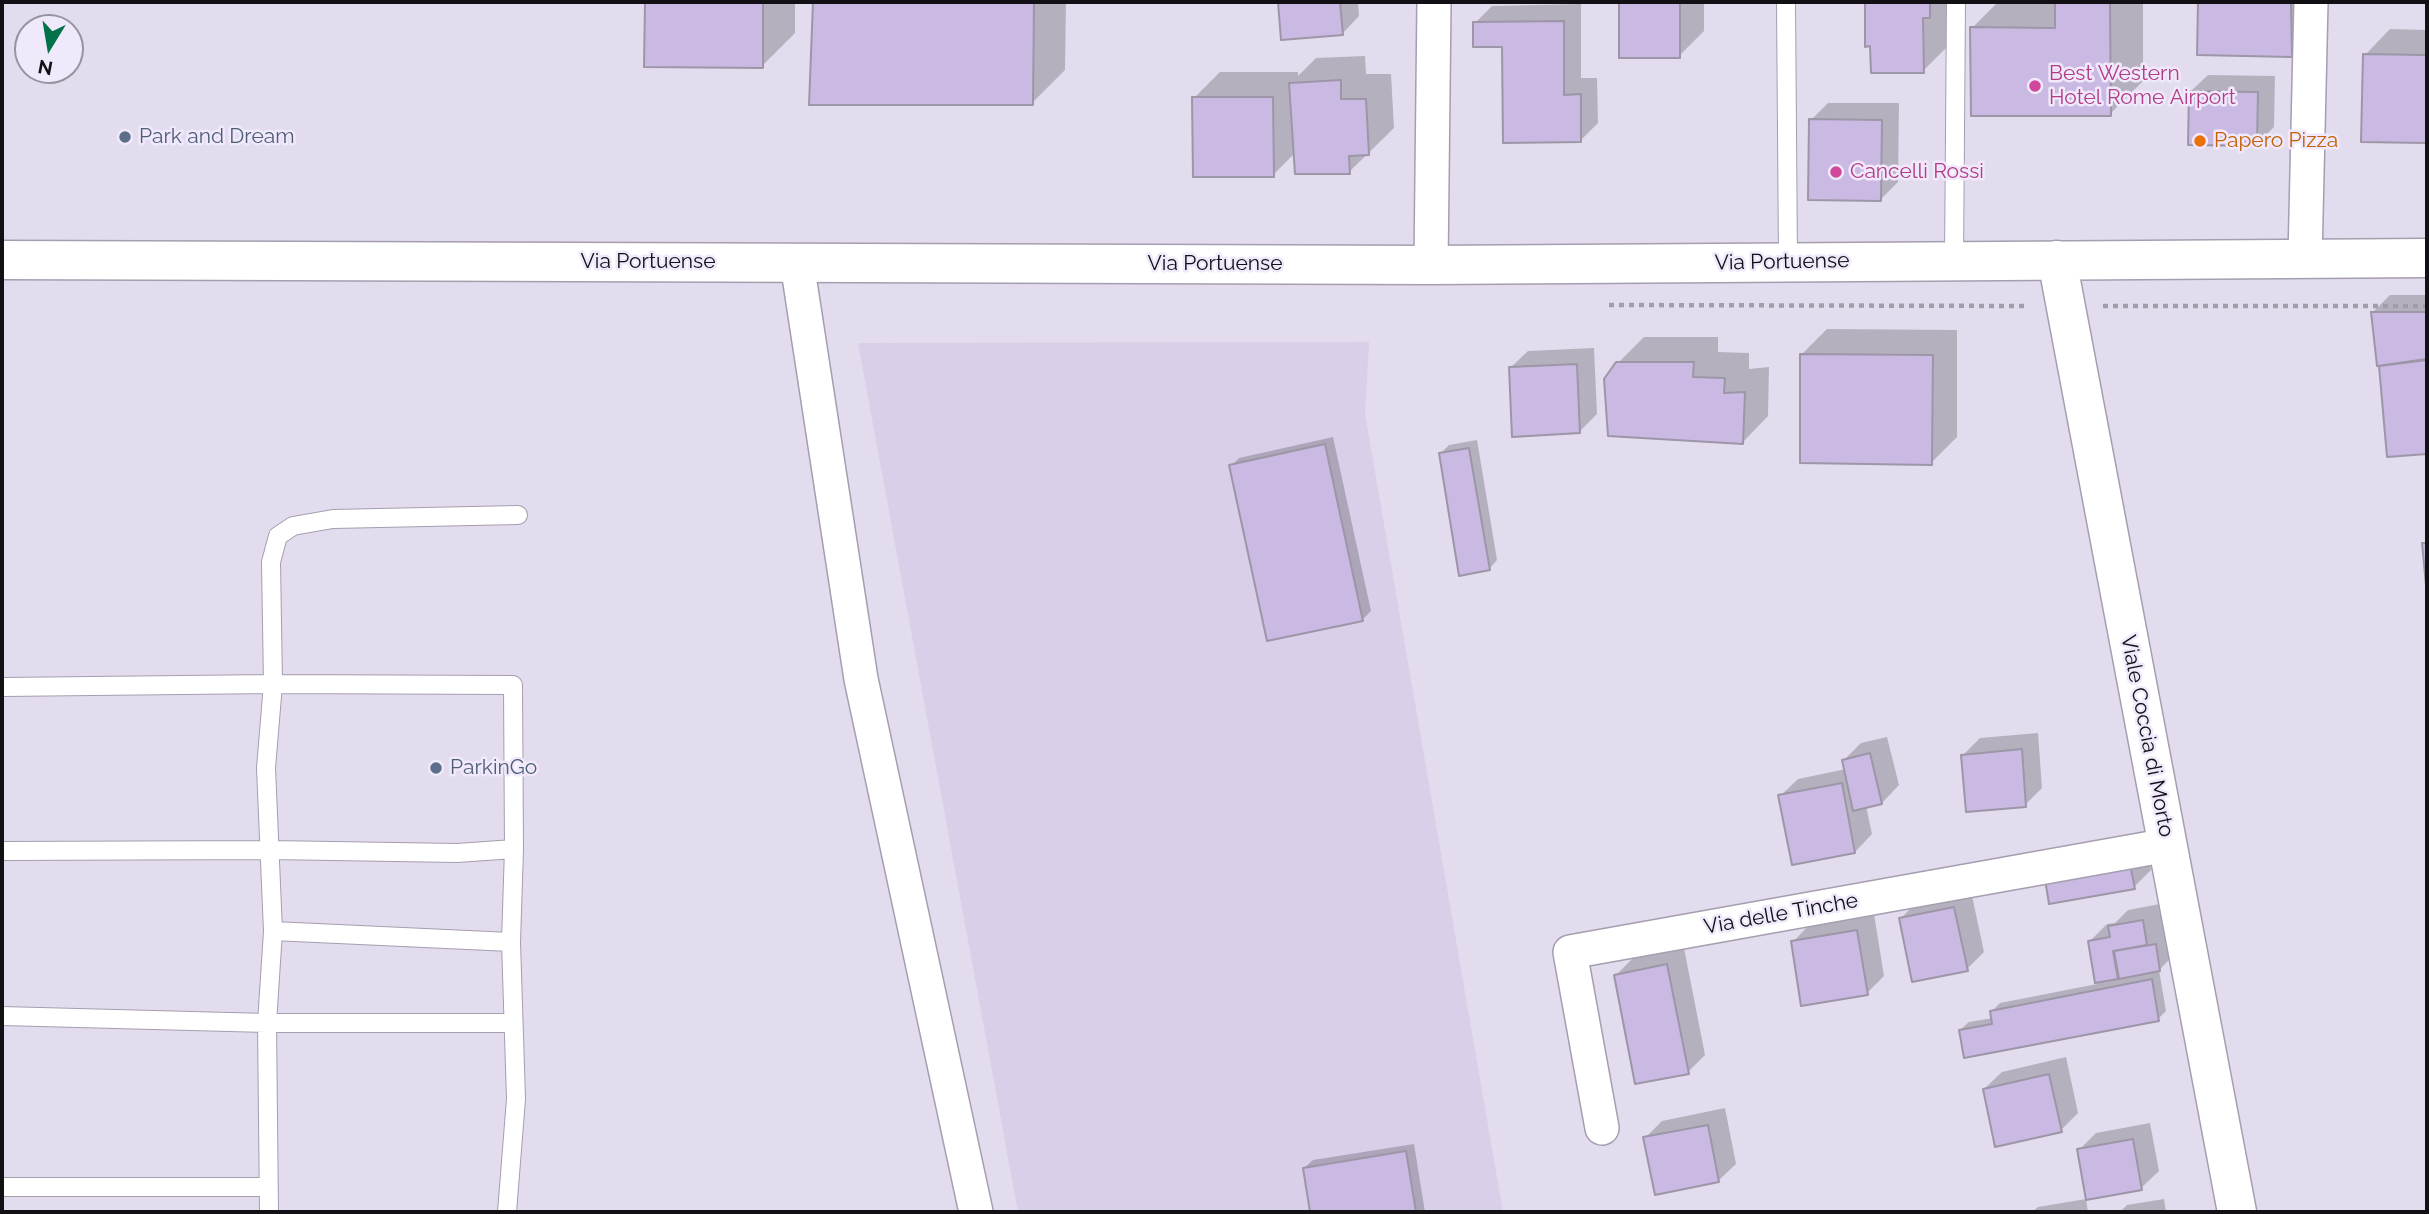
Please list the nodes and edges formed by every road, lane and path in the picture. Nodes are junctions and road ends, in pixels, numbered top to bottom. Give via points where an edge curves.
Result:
1 (1434, 2) edge
2 (1786, 2) edge
3 (1956, 2) edge
4 (2311, 2) edge
5 (2305, 258) junction
6 (2427, 258) edge
7 (2, 260) edge
8 (2057, 260) junction
9 (1954, 261) junction
10 (1788, 262) junction
11 (797, 263) junction
12 (1431, 265) junction
13 (518, 515) dead end
14 (273, 684) junction
15 (2, 687) edge
16 (2168, 845) junction
17 (514, 849) junction
18 (271, 850) junction
19 (2, 851) edge
20 (273, 931) junction
21 (511, 942) junction
22 (2, 1016) edge
23 (267, 1023) junction
24 (513, 1023) junction
25 (1602, 1128) dead end
26 (2, 1187) edge
27 (268, 1187) junction
28 (269, 1212) edge
29 (507, 1212) edge
30 (976, 1212) edge
31 (2237, 1212) edge

1 - 12 street
2 - 10 lane
3 - 9 lane
4 - 5 street
5 - 6 street, Via Portuense
5 - 8 street, Via Portuense
7 - 11 street, Via Portuense
8 - 9 street, Via Portuense
8 - 16 street, Viale Coccia di Morto
9 - 10 street, Via Portuense
10 - 12 street, Via Portuense
11 - 12 street, Via Portuense
11 - 30 street via 861,679
13 - 14 lane via 332,519 293,526 278,536 271,562
14 - 15 lane
14 - 17 lane via 513,685
14 - 18 lane via 266,768
16 - 25 street, Via delle Tinche via 1570,952
16 - 31 street, Viale Coccia di Morto
17 - 18 lane via 457,853
17 - 21 lane
18 - 19 lane
18 - 20 lane
20 - 21 lane
20 - 23 lane
21 - 24 lane
22 - 23 lane
23 - 24 lane
23 - 27 lane
24 - 29 lane via 516,1099
26 - 27 lane
27 - 28 lane

